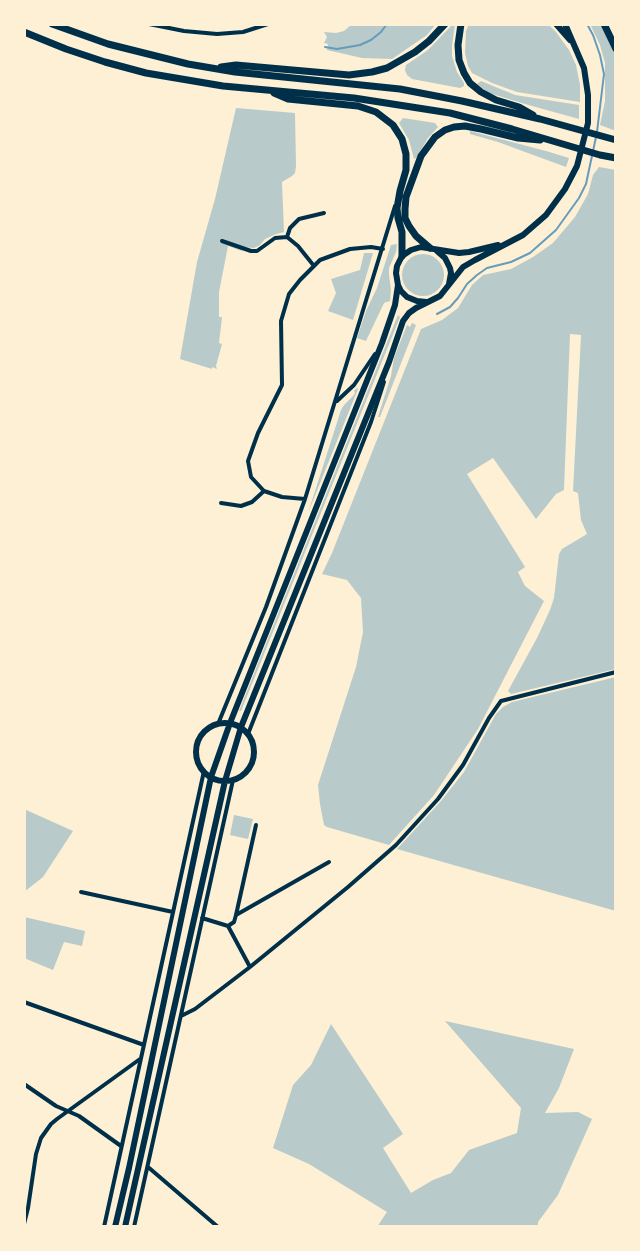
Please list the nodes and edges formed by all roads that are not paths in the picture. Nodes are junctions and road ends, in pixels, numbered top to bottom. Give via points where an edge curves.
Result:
1 (52, 24) edge
2 (149, 24) edge
3 (268, 24) edge
4 (445, 24) edge
5 (461, 24) edge
6 (556, 24) edge
7 (565, 24) edge
8 (604, 24) edge
9 (24, 34) edge
10 (576, 47) junction
11 (616, 49) edge
12 (215, 67) junction
13 (266, 90) junction
14 (540, 119) junction
15 (616, 140) edge
16 (560, 143) junction
17 (616, 159) edge
18 (400, 191) junction
19 (324, 213) dead end
20 (286, 237) junction
21 (222, 242) dead end
22 (507, 243) junction
23 (383, 249) junction
24 (433, 249) junction
25 (402, 256) junction
26 (314, 266) junction
27 (398, 285) junction
28 (448, 285) junction
29 (427, 302) junction
30 (382, 343) junction
31 (389, 362) junction
32 (335, 403) junction
33 (264, 491) junction
34 (305, 500) junction
35 (221, 503) dead end
36 (616, 672) edge
37 (230, 723) junction
38 (218, 724) junction
39 (241, 727) junction
40 (248, 734) junction
41 (204, 771) junction
42 (211, 777) junction
43 (233, 780) junction
44 (225, 781) junction
45 (256, 825) dead end
46 (329, 862) dead end
47 (81, 892) dead end
48 (173, 912) junction
49 (236, 915) junction
50 (202, 918) junction
51 (228, 926) junction
52 (249, 967) junction
53 (24, 1002) edge
54 (181, 1016) junction
55 (144, 1045) junction
56 (140, 1059) junction
57 (24, 1084) edge
58 (68, 1111) junction
59 (121, 1146) junction
60 (148, 1167) junction
61 (26, 1208) edge
62 (24, 1224) edge
63 (104, 1227) edge
64 (115, 1227) edge
65 (124, 1227) edge
66 (135, 1227) edge
67 (218, 1227) edge

1 - 12 highway via 150,56
2 - 3 street via 217,34 243,32
4 - 12 highway via 415,52 372,72 349,75 236,65
5 - 14 highway via 459,60 470,83 496,100
6 - 10 main road
7 - 10 main road
8 - 11 highway
9 - 13 highway via 146,73
10 - 22 main road via 584,68 588,123 576,166 546,215
12 - 14 highway via 400,89
13 - 16 highway via 450,112
13 - 18 highway via 288,99 358,106 376,112 393,125 402,139 406,170
14 - 15 highway
16 - 17 highway
16 - 24 highway via 465,126 445,130 435,137 421,156 405,208 409,226
18 - 23 street
18 - 25 highway
19 - 20 street via 299,219
20 - 21 street via 275,238 251,251
20 - 26 street
22 - 24 main road via 459,253
22 - 28 main road via 463,267
23 - 26 street via 350,249
23 - 32 street
24 - 25 main road via 421,247
24 - 28 main road via 450,268
25 - 27 main road via 396,273
26 - 33 street via 290,294 281,321 282,385 248,461 251,477
27 - 29 main road via 407,297
27 - 30 main road
28 - 29 main road via 440,296
29 - 31 main road via 403,321
30 - 32 street via 354,385
30 - 37 main road
31 - 39 main road
31 - 40 street via 372,422
32 - 34 street
33 - 34 street
33 - 35 street via 241,506
34 - 38 street
36 - 52 street via 501,700 463,765 396,845
37 - 38 main road
37 - 39 main road
37 - 42 main road
38 - 41 main road via 201,736 197,746
39 - 40 main road
39 - 44 main road
40 - 43 main road via 253,761 248,770
41 - 42 main road
41 - 48 street
42 - 44 main road
42 - 64 main road
43 - 44 main road
43 - 50 street
44 - 65 main road
45 - 49 street
46 - 49 street
47 - 48 street
48 - 55 street
49 - 51 street
50 - 51 street
50 - 54 street
51 - 52 street
52 - 54 street
53 - 55 street
54 - 60 street
55 - 56 street
56 - 58 street
56 - 59 street
57 - 58 street
58 - 59 street
58 - 61 street via 41,1138
59 - 63 street
60 - 66 street
60 - 67 street
61 - 62 street

